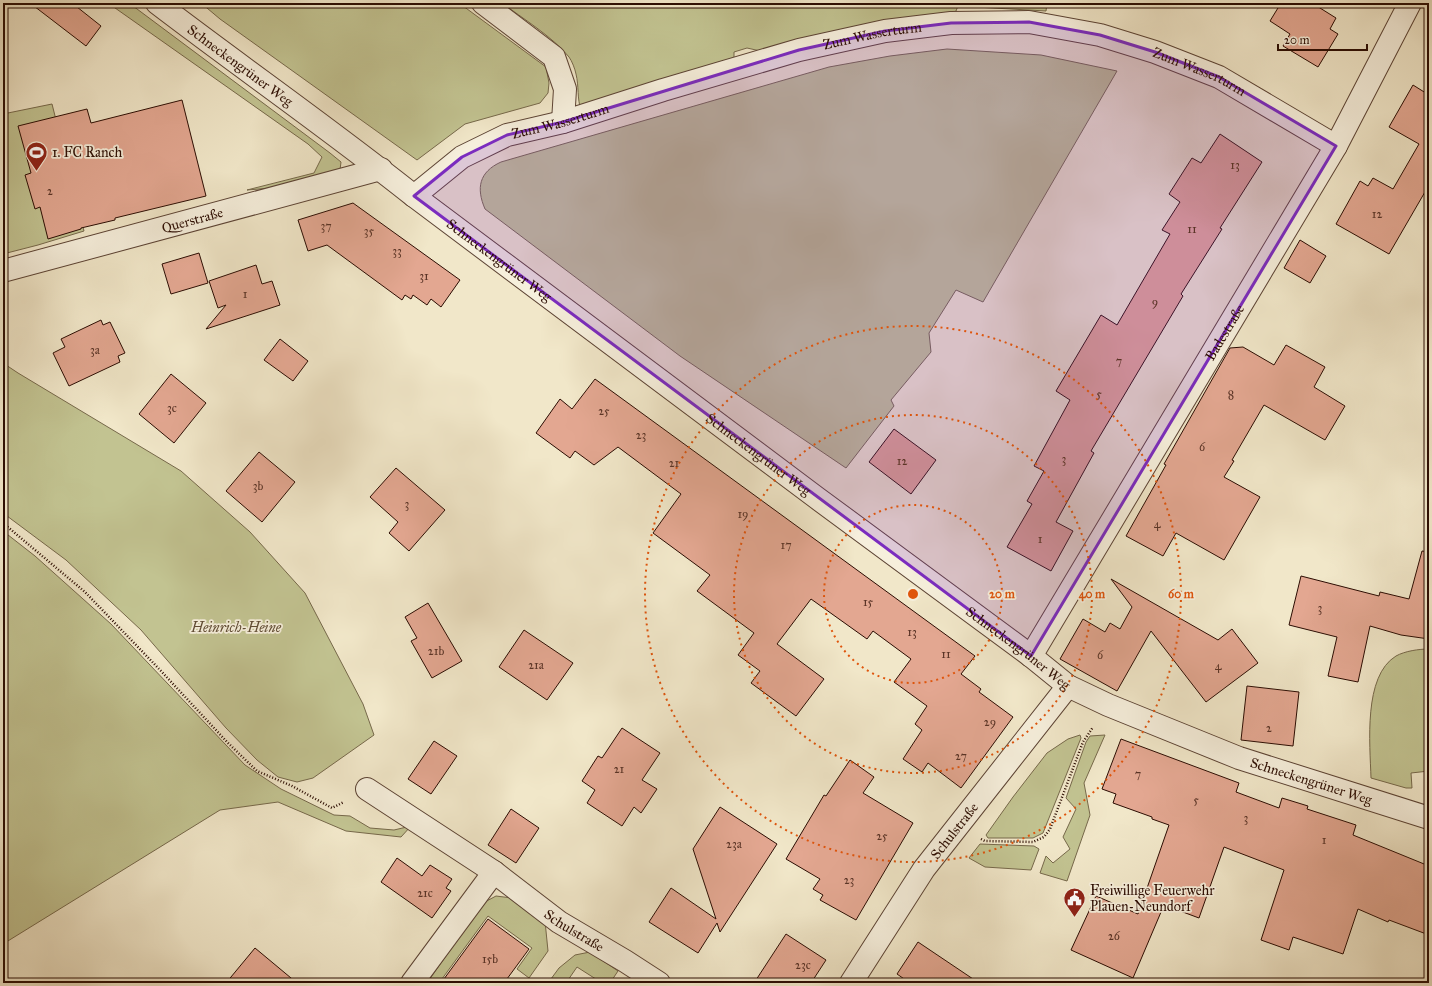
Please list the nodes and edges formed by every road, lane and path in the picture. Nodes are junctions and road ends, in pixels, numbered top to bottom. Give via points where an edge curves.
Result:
1 (157, 3) edge
2 (483, 3) edge
3 (1410, 3) edge
4 (563, 122) junction
5 (1336, 146) junction
6 (381, 169) junction
7 (414, 196) junction
8 (3, 271) edge
9 (3, 523) edge
10 (1031, 656) junction
11 (1068, 686) junction
12 (1108, 705) junction
13 (367, 789) joint
14 (1423, 812) edge
15 (957, 828) junction
16 (494, 872) junction
17 (412, 983) edge
18 (659, 983) edge
19 (850, 983) edge

1 - 6 street, Schneckengrüner Weg
2 - 4 street via 554,57 566,89
3 - 5 street, Badestraße
4 - 5 street, Zum Wasserturm via 799,50 885,31 951,23 1030,22 1100,35 1155,52 1218,77
4 - 7 street, Zum Wasserturm via 500,138 462,157
5 - 10 street, Badestraße
6 - 7 street, Schneckengrüner Weg
6 - 8 street, Querstraße
7 - 10 street, Schneckengrüner Weg
9 - 13 path via 85,592 257,771 292,786 332,808
10 - 11 street, Schneckengrüner Weg
11 - 12 street, Schneckengrüner Weg
11 - 15 street, Schulstraße
12 - 14 street, Schneckengrüner Weg via 1240,758
12 - 15 path via 1083,742 1050,829 1044,837 1033,842 985,840
13 - 16 street, Schulstraße
15 - 19 street, Schulstraße via 924,869
16 - 17 street
16 - 18 street, Schulstraße via 559,922

